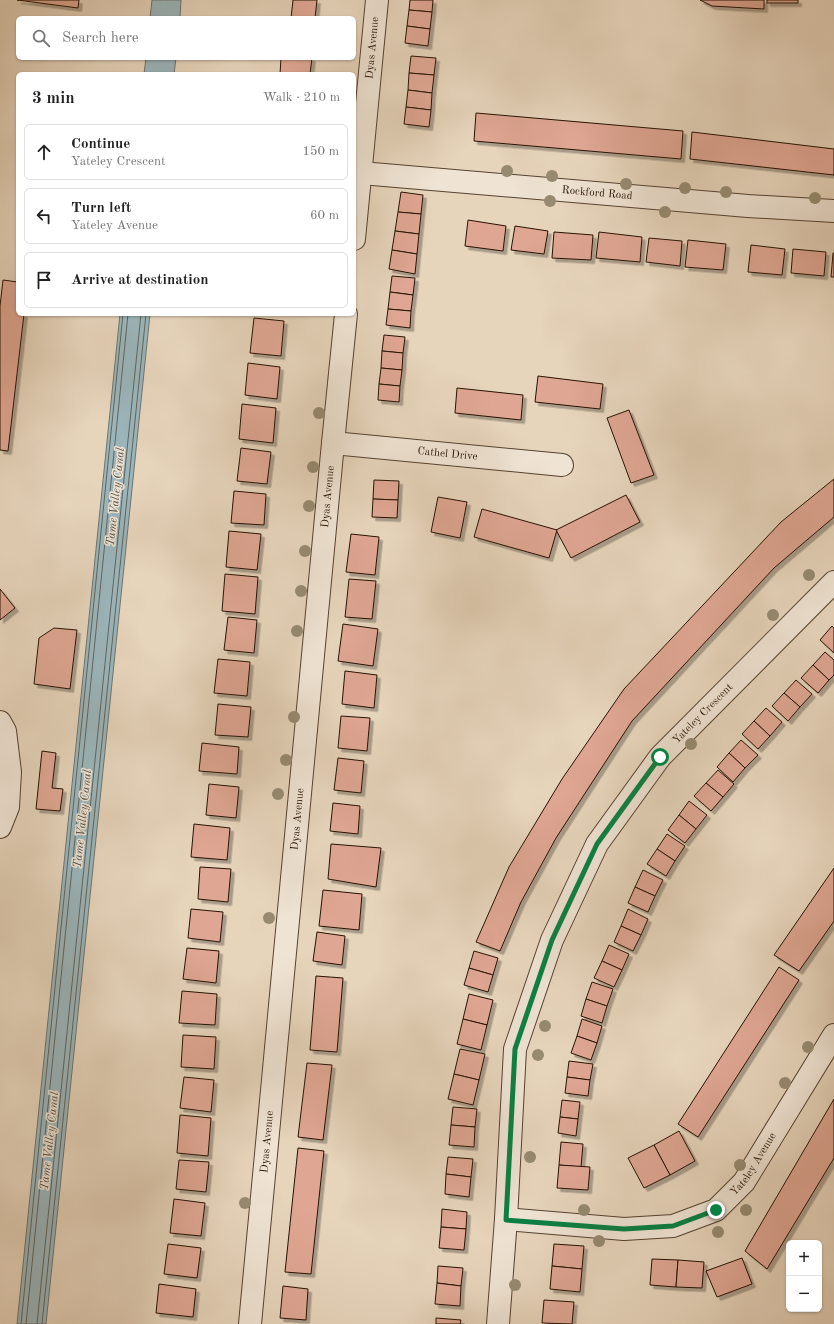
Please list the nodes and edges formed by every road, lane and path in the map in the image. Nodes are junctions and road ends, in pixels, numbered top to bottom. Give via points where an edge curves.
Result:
1 (377, 0) edge
2 (361, 173) junction
3 (834, 211) edge
4 (356, 220) edge
5 (346, 316) edge
6 (333, 443) junction
7 (562, 465) dead end
8 (834, 582) edge
9 (0, 722) edge
10 (0, 827) edge
11 (834, 1035) edge
12 (506, 1220) junction
13 (250, 1324) edge
14 (498, 1324) edge

1 - 2 street, Dyas Avenue
2 - 3 street, Rockford Road
2 - 4 street, Dyas Avenue
5 - 6 street, Dyas Avenue
6 - 7 street, Cathel Drive
6 - 13 street, Dyas Avenue
8 - 12 street, Yateley Crescent via 660,757 597,844 552,940 515,1049
9 - 10 street via 5,731 10,772 8,807
11 - 12 street, Yateley Avenue via 744,1182 716,1210 673,1226 624,1229
12 - 14 street, Yateley Crescent

